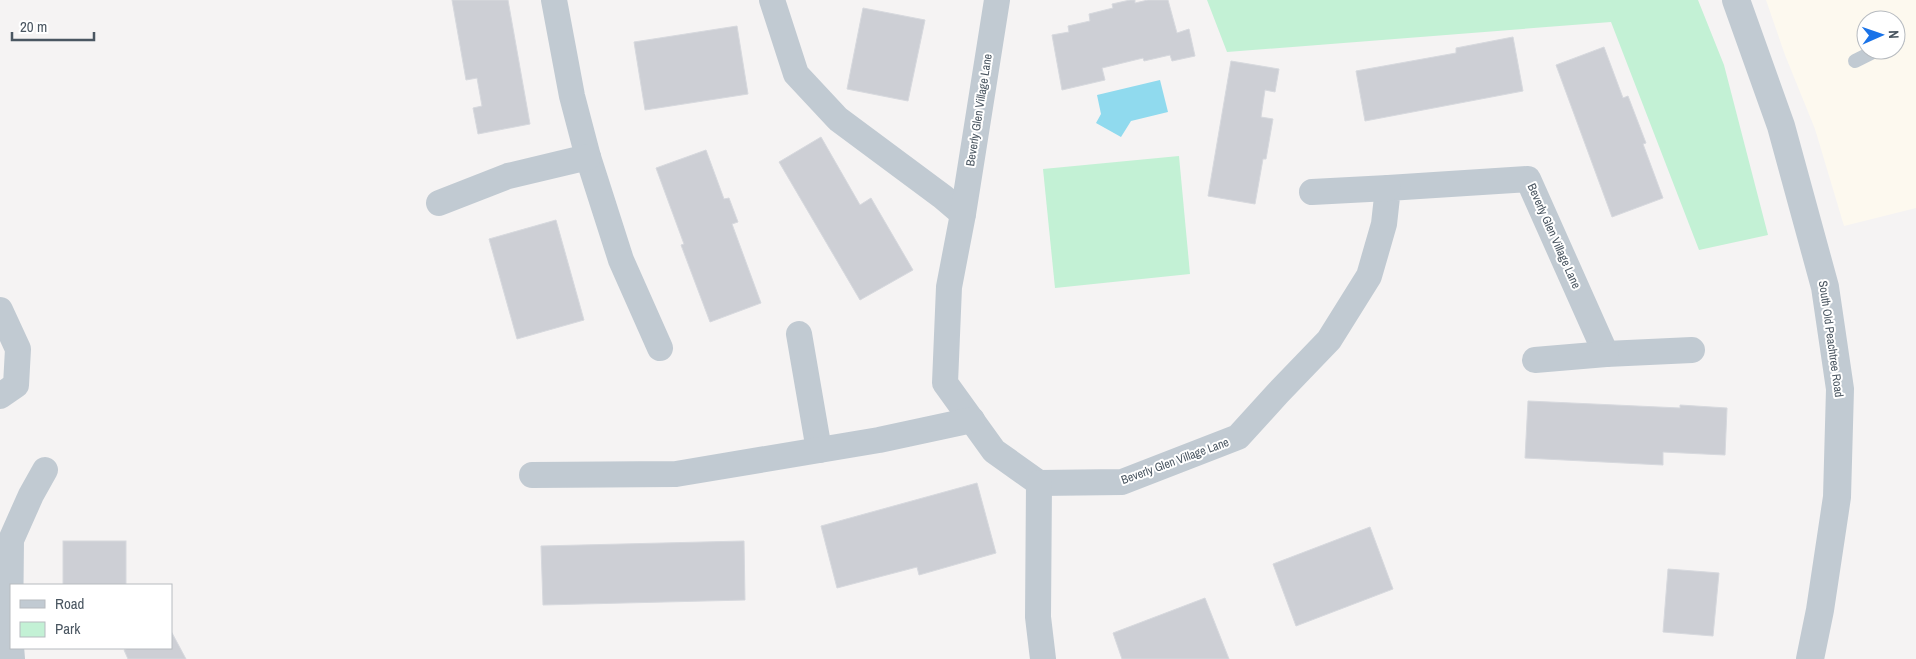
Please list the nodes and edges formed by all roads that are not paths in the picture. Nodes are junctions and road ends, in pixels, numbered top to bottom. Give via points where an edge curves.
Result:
1 (554, 0) edge
2 (772, 0) edge
3 (997, 0) edge
4 (1736, 0) edge
5 (588, 157) junction
6 (1388, 188) junction
7 (1312, 192) dead end
8 (438, 203) dead end
9 (962, 214) junction
10 (0, 310) edge
11 (799, 334) dead end
12 (660, 348) dead end
13 (1692, 350) dead end
14 (1606, 354) junction
15 (1535, 360) dead end
16 (0, 396) edge
17 (972, 420) junction
18 (819, 450) junction
19 (45, 470) dead end
20 (532, 475) dead end
21 (1039, 483) junction
22 (11, 584) edge
23 (1043, 659) edge
24 (1810, 659) edge

1 - 5 street via 572,96
2 - 9 street via 796,74 838,119
3 - 9 street, Beverly Glen Village Lane
4 - 24 street, South Old Peachtree Road via 1781,126 1823,278 1840,389 1837,497
5 - 8 street via 508,176
5 - 12 street via 621,260
6 - 7 street
6 - 14 street, Beverly Glen Village Lane via 1528,178
6 - 21 street, Beverly Glen Village Lane via 1384,224 1369,276 1329,340 1238,437 1122,482
9 - 17 street, Beverly Glen Village Lane via 949,287 945,383
10 - 16 street via 18,349 16,385
11 - 18 street
13 - 14 street
14 - 15 street
17 - 18 street
17 - 21 street, Beverly Glen Village Lane via 994,451
18 - 20 street via 676,474
19 - 22 street via 11,540
21 - 23 street via 1038,617

